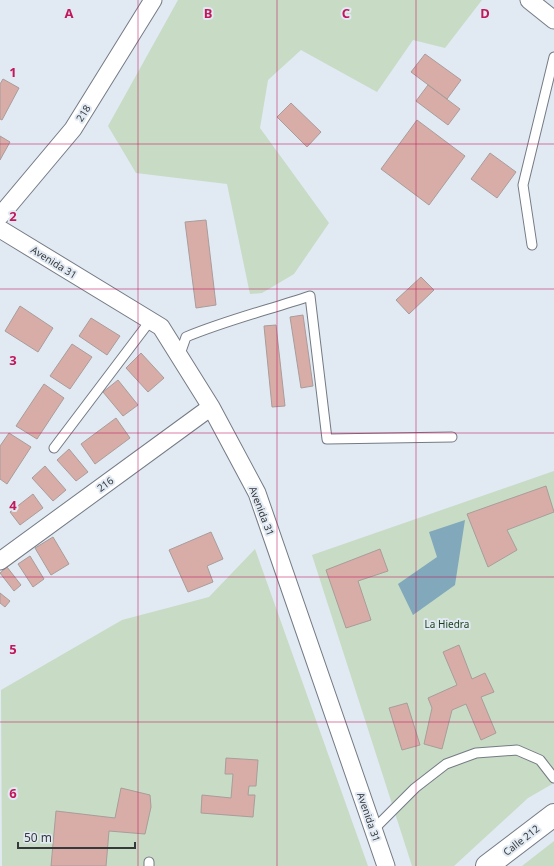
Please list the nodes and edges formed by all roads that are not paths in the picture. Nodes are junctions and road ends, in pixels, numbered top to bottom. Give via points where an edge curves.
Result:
1 (153, 0) edge
2 (529, 0) edge
3 (554, 20) edge
4 (554, 57) edge
5 (0, 216) edge
6 (0, 229) edge
7 (532, 245) dead end
8 (150, 321) junction
9 (179, 357) junction
10 (211, 407) junction
11 (452, 437) dead end
12 (54, 448) dead end
13 (0, 561) edge
14 (554, 778) edge
15 (554, 815) edge
16 (374, 829) junction
17 (386, 866) edge
18 (487, 866) edge

1 - 5 street, 218 via 73,129
2 - 3 street
4 - 7 lane via 522,185
6 - 8 street, Avenida 31
8 - 9 street, Avenida 31 via 161,327
8 - 12 lane
9 - 10 street, Avenida 31
9 - 11 lane via 186,337 225,321 310,296 327,439
10 - 13 street, 216
10 - 16 street, Avenida 31 via 257,493
14 - 16 lane via 540,760 517,750 476,753 446,764 415,788
15 - 18 street, Calle 212
16 - 17 street, Avenida 31

